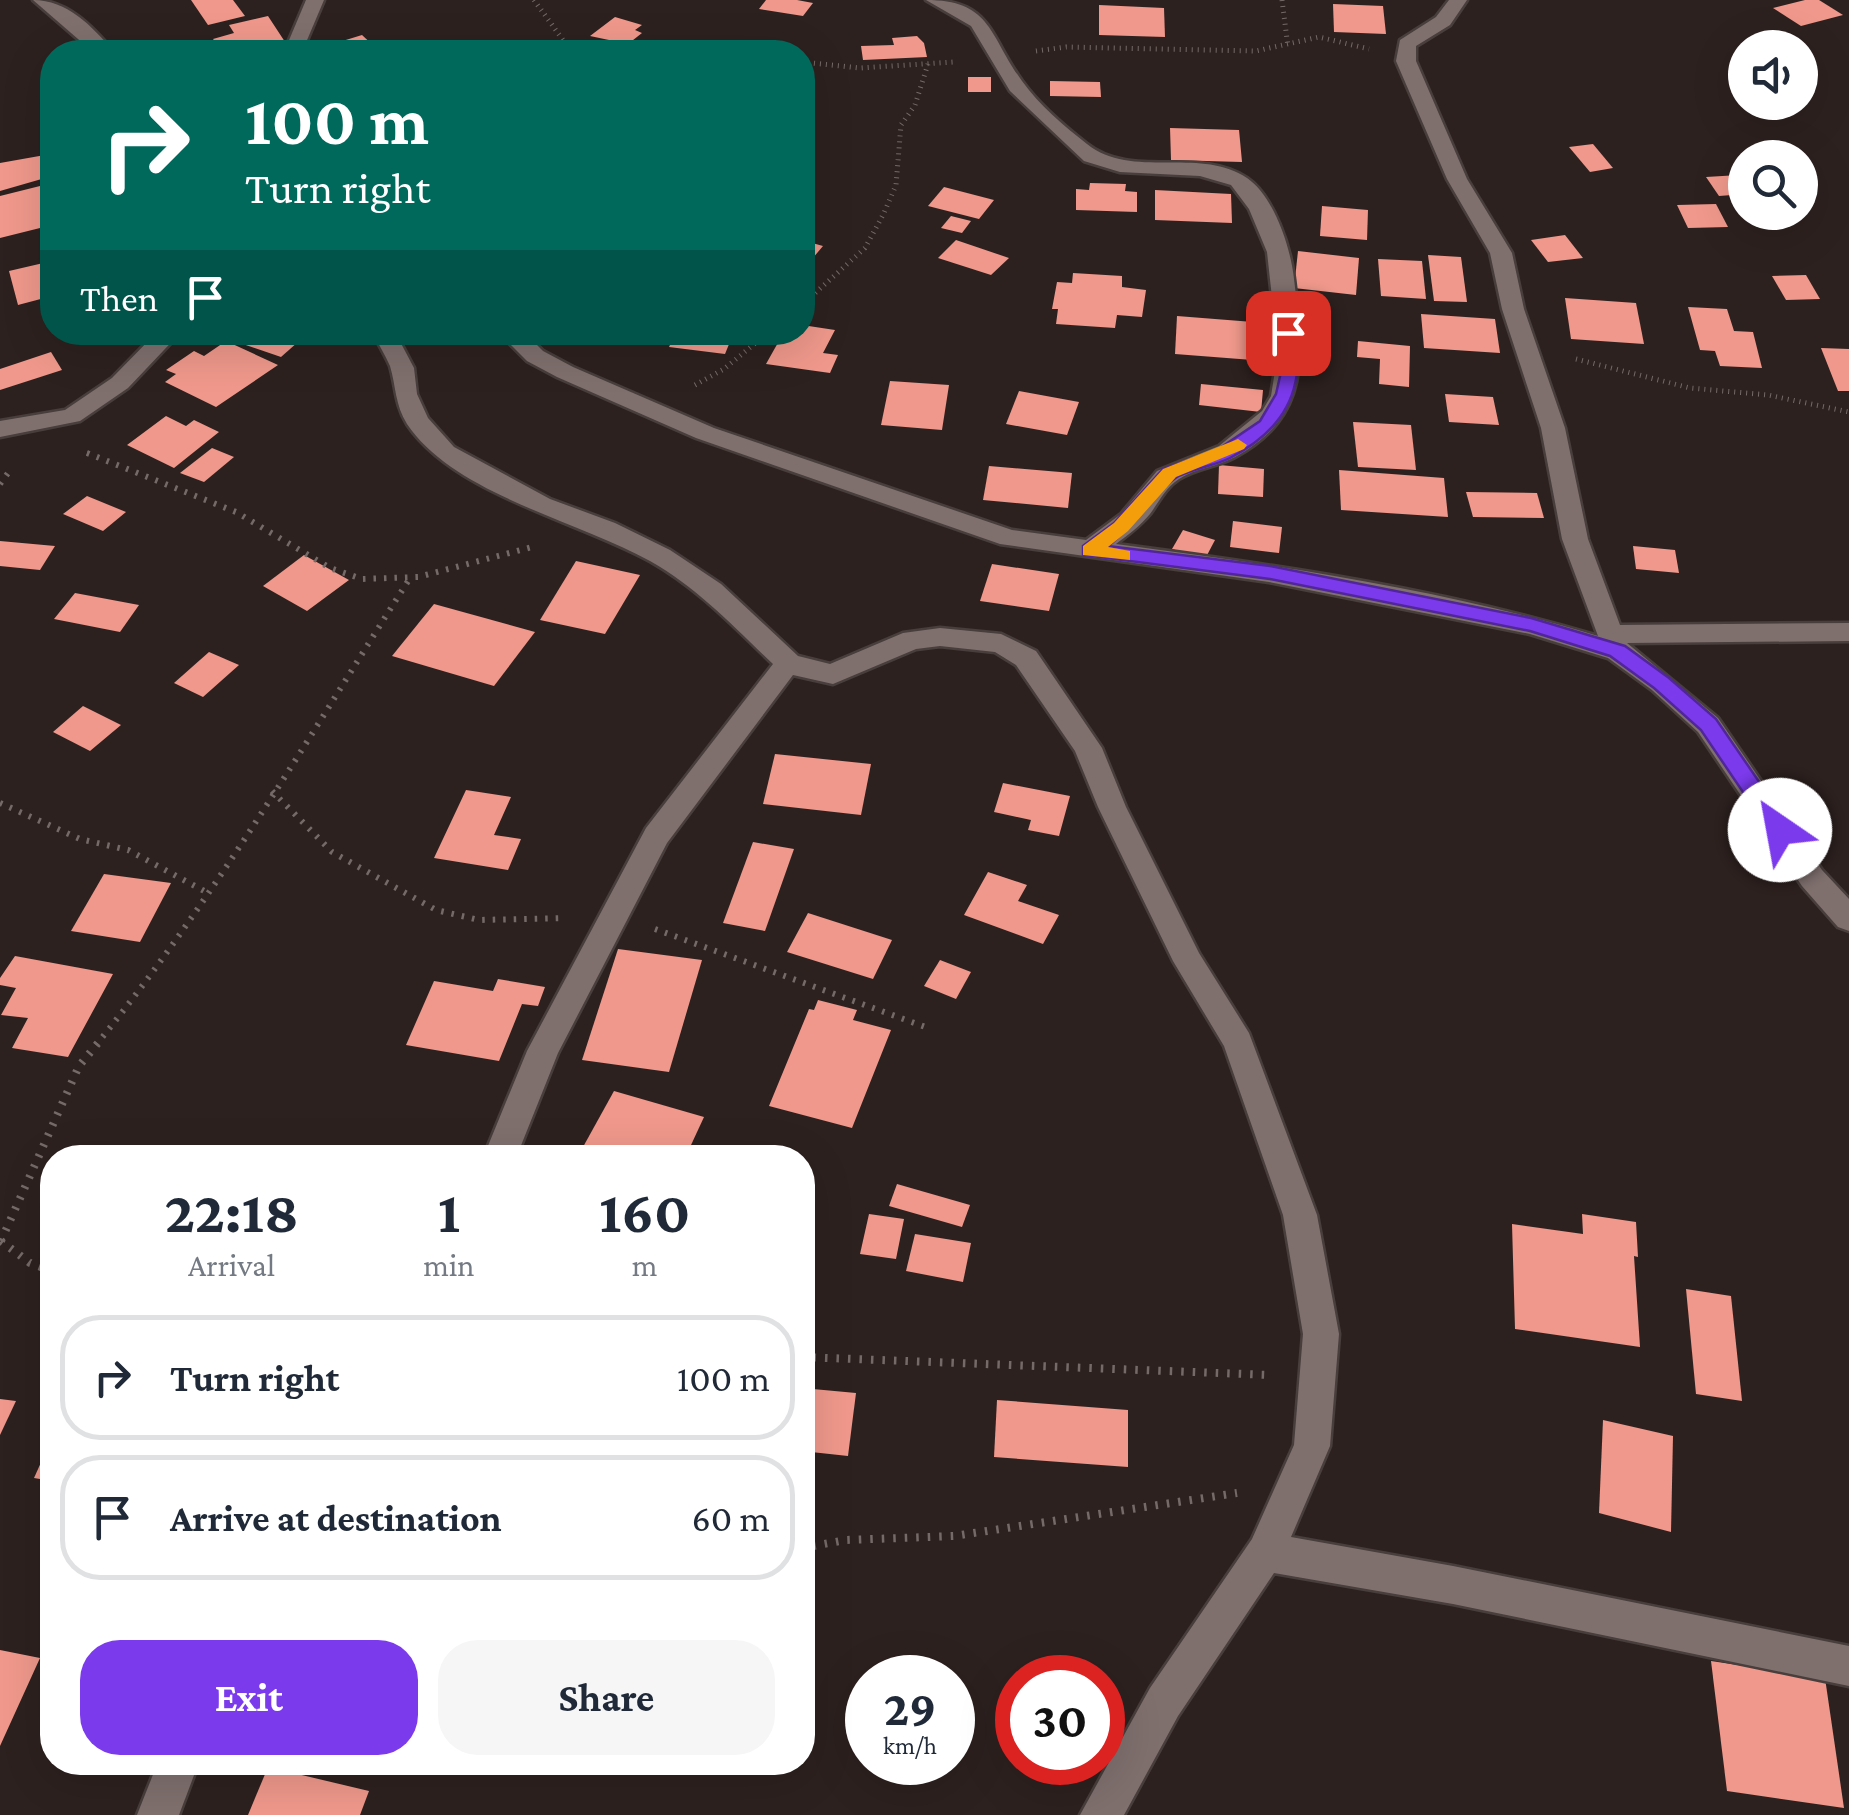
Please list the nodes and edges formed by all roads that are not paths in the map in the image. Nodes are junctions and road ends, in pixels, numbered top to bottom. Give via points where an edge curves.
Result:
1 (42, 0) edge
2 (314, 0) edge
3 (936, 0) edge
4 (1458, 0) edge
5 (91, 40) edge
6 (298, 40) edge
7 (157, 345) edge
8 (393, 345) edge
9 (524, 345) edge
10 (0, 429) edge
11 (1090, 550) junction
12 (1849, 632) edge
13 (1614, 642) junction
14 (788, 663) junction
15 (1849, 919) edge
16 (505, 1145) edge
17 (1265, 1552) junction
18 (1849, 1666) edge
19 (173, 1775) edge
20 (158, 1815) edge
21 (1101, 1815) edge

1 - 5 street
2 - 6 street
3 - 11 street via 986,28 1011,80 1100,162 1179,165 1239,181 1250,190 1281,254 1292,363 1285,394 1267,424 1224,454 1170,473
4 - 13 street via 1442,21 1406,44 1409,71 1457,179 1501,253 1553,428 1575,539
7 - 10 street via 120,383 72,416
8 - 14 street via 417,421 445,452 541,505 661,556 712,590
9 - 11 street via 564,372 734,444 1009,538
11 - 13 street via 1270,572
12 - 13 street
13 - 15 street via 1708,724 1812,878
14 - 16 street via 656,836 543,1051
14 - 17 street via 834,674 912,640 1001,642 1026,658 1088,748 1188,960 1238,1042 1300,1216 1321,1334 1312,1446
17 - 18 street
17 - 21 street via 1164,1702
19 - 20 street

